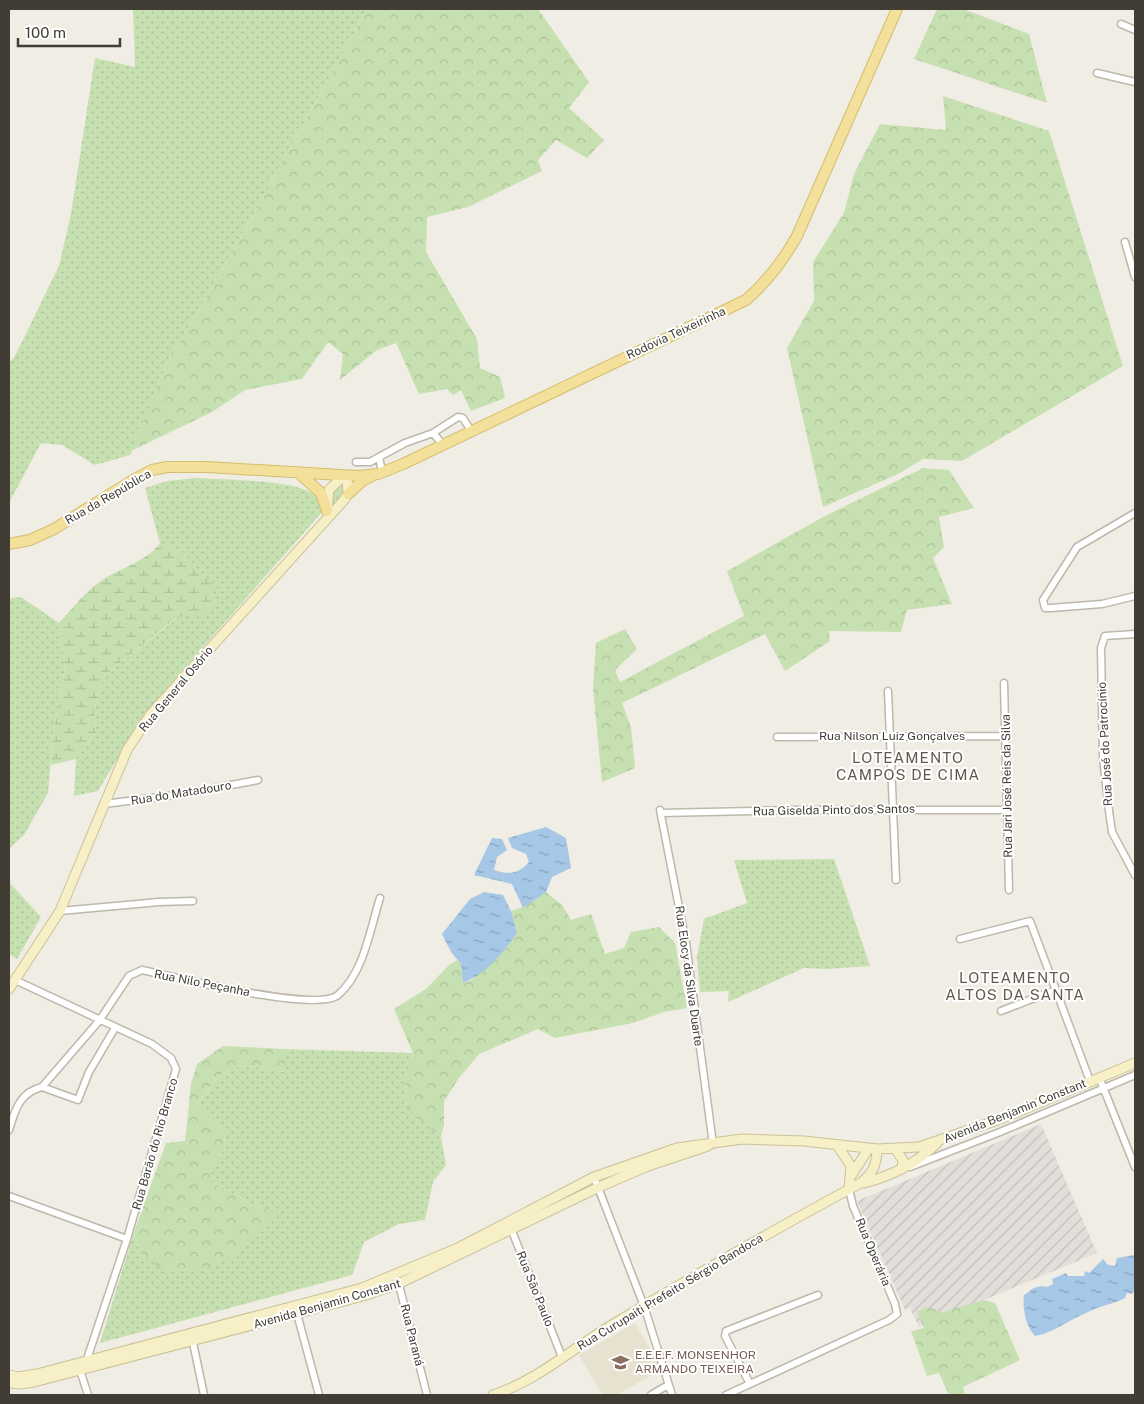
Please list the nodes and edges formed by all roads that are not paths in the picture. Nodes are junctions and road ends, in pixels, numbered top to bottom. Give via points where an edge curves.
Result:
1 (897, 9) edge
2 (1121, 24) dead end
3 (1135, 30) edge
4 (1097, 72) dead end
5 (1135, 82) edge
6 (1124, 242) dead end
7 (1135, 274) edge
8 (471, 431) junction
9 (434, 433) junction
10 (443, 445) junction
11 (379, 457) junction
12 (356, 462) dead end
13 (380, 473) junction
14 (300, 474) junction
15 (345, 476) junction
16 (348, 494) junction
17 (1135, 513) edge
18 (326, 515) junction
19 (9, 544) edge
20 (1135, 596) edge
21 (1135, 634) edge
22 (1004, 682) dead end
23 (888, 691) dead end
24 (777, 736) dead end
25 (1007, 736) junction
26 (890, 737) junction
27 (258, 780) dead end
28 (104, 804) junction
29 (892, 810) junction
30 (1007, 810) junction
31 (661, 811) joint
32 (1135, 876) edge
33 (896, 880) dead end
34 (1009, 890) dead end
35 (380, 898) dead end
36 (193, 902) dead end
37 (60, 912) junction
38 (960, 939) dead end
39 (15, 980) junction
40 (9, 989) edge
41 (1055, 990) junction
42 (1001, 1011) dead end
43 (99, 1021) junction
44 (116, 1028) junction
45 (1135, 1063) edge
46 (1135, 1075) edge
47 (1095, 1079) junction
48 (42, 1087) junction
49 (1104, 1088) junction
50 (9, 1130) edge
51 (938, 1142) junction
52 (713, 1144) junction
53 (837, 1145) junction
54 (873, 1148) junction
55 (895, 1149) junction
56 (1135, 1167) edge
57 (902, 1169) junction
58 (594, 1177) junction
59 (850, 1178) junction
60 (859, 1184) junction
61 (599, 1187) junction
62 (849, 1189) junction
63 (9, 1196) edge
64 (508, 1220) junction
65 (511, 1230) junction
66 (127, 1239) junction
67 (397, 1280) junction
68 (818, 1295) dead end
69 (644, 1306) junction
70 (296, 1308) junction
71 (192, 1336) junction
72 (562, 1357) junction
73 (87, 1359) junction
74 (80, 1370) junction
75 (9, 1375) edge
76 (9, 1383) edge
77 (750, 1384) junction
78 (668, 1385) junction
79 (514, 1392) edge
80 (88, 1395) edge
81 (204, 1395) edge
82 (319, 1395) edge
83 (427, 1395) edge
84 (493, 1395) edge
85 (652, 1395) edge
86 (672, 1395) edge
87 (726, 1395) edge

1 - 8 main road, Rodovia Teixeirinha via 797,236 763,285 746,300 728,309
2 - 3 street
4 - 5 street
6 - 7 street
8 - 9 street via 458,416
8 - 10 main road, Rodovia Teixeirinha
9 - 10 street
9 - 11 street
10 - 13 main road, Rodovia Teixeirinha
11 - 12 street via 370,462
11 - 13 street
13 - 15 main road, Rodovia Teixeirinha
13 - 16 main road via 362,481
14 - 15 main road, Rodovia Teixeirinha
14 - 18 main road via 321,493
14 - 19 main road, Rua da República via 192,466 152,470 54,529 30,540
15 - 16 main road
15 - 18 main road via 329,490
16 - 18 main road, Rua General Osório
17 - 20 street via 1077,547 1043,600 1045,608 1051,608 1108,603
18 - 28 main road, Rua General Osório via 150,715 127,750
21 - 32 street, Rua José do Patrocínio via 1105,636 1101,648 1103,757 1108,811 1112,832
22 - 25 street, Rua Jari José Reis da Silva
23 - 26 street
24 - 26 street, Rua Nilson Luiz Gonçalves
25 - 26 street, Rua Nilson Luiz Gonçalves
25 - 30 street, Rua Jari José Reis da Silva
26 - 29 street
27 - 28 street, Rua do Matadouro
28 - 37 main road, Rua General Osório
29 - 30 street, Rua Giselda Pinto dos Santos
29 - 31 street, Rua Giselda Pinto dos Santos
29 - 33 street
30 - 34 street, Rua Jari José Reis da Silva
31 - 52 street, Rua Elocy da Silva Duarte via 686,943
35 - 43 street, Rua Nilo Peçanha via 357,968 338,995 331,999 273,996 142,970 129,976
36 - 37 street via 159,902
37 - 39 main road, Rua General Osório
38 - 41 street via 1030,921
39 - 40 main road, Rua General Osório
39 - 43 street, Rua Barão do Rio Branco
41 - 42 street
41 - 47 street
43 - 44 street, Rua Barão do Rio Branco
43 - 48 street, Rua Nilo Peçanha
44 - 48 street via 89,1072 78,1100
44 - 66 street, Rua Barão do Rio Branco via 165,1053 172,1058 176,1069
45 - 47 main road, Avenida Benjamin Constant
46 - 49 street, Avenida Benjamin Constant
47 - 49 street
47 - 51 main road, Avenida Benjamin Constant
48 - 50 street, Rua Nilo Peçanha via 30,1090 18,1105
49 - 56 street
49 - 57 street, Avenida Benjamin Constant
51 - 55 main road, Avenida Benjamin Constant
51 - 57 main road, Rua Curupaiti Prefeito Sérgio Bandoca
52 - 53 main road, Avenida Benjamin Constant via 742,1139 774,1139
52 - 58 main road, Avenida Benjamin Constant via 677,1148
52 - 61 main road, Avenida Benjamin Constant
53 - 54 main road, Avenida Benjamin Constant
53 - 59 main road via 851,1166
54 - 55 main road, Avenida Benjamin Constant
54 - 59 main road
54 - 60 main road via 876,1163 870,1176
55 - 57 main road via 903,1160
57 - 60 main road, Rua Curupaiti Prefeito Sérgio Bandoca
58 - 61 street
58 - 64 main road, Avenida Benjamin Constant
59 - 62 main road
60 - 62 main road, Rua Curupaiti Prefeito Sérgio Bandoca
61 - 65 main road, Avenida Benjamin Constant
61 - 69 street
62 - 69 main road, Rua Curupaiti Prefeito Sérgio Bandoca
62 - 77 street, Rua Operária via 897,1314
63 - 66 street
64 - 65 street, Rua São Paulo
64 - 67 main road, Avenida Benjamin Constant
65 - 67 main road, Avenida Benjamin Constant
65 - 72 street, Rua São Paulo
66 - 73 street, Rua Barão do Rio Branco
67 - 70 main road, Avenida Benjamin Constant
67 - 83 street, Rua Paraná
68 - 77 street via 726,1332 725,1336
69 - 72 main road, Rua Curupaiti Prefeito Sérgio Bandoca
69 - 78 street
70 - 71 main road, Avenida Benjamin Constant
70 - 82 street
71 - 73 main road, Avenida Benjamin Constant
71 - 74 main road, Avenida Benjamin Constant
71 - 81 street
72 - 79 main road, Rua Curupaiti Prefeito Sérgio Bandoca
73 - 74 street, Rua Barão do Rio Branco
73 - 75 main road, Avenida Benjamin Constant via 37,1374
74 - 76 main road, Avenida Benjamin Constant via 27,1383
74 - 80 street
77 - 87 street
78 - 85 street
78 - 86 street
79 - 84 main road, Rua Curupaiti Prefeito Sérgio Bandoca

